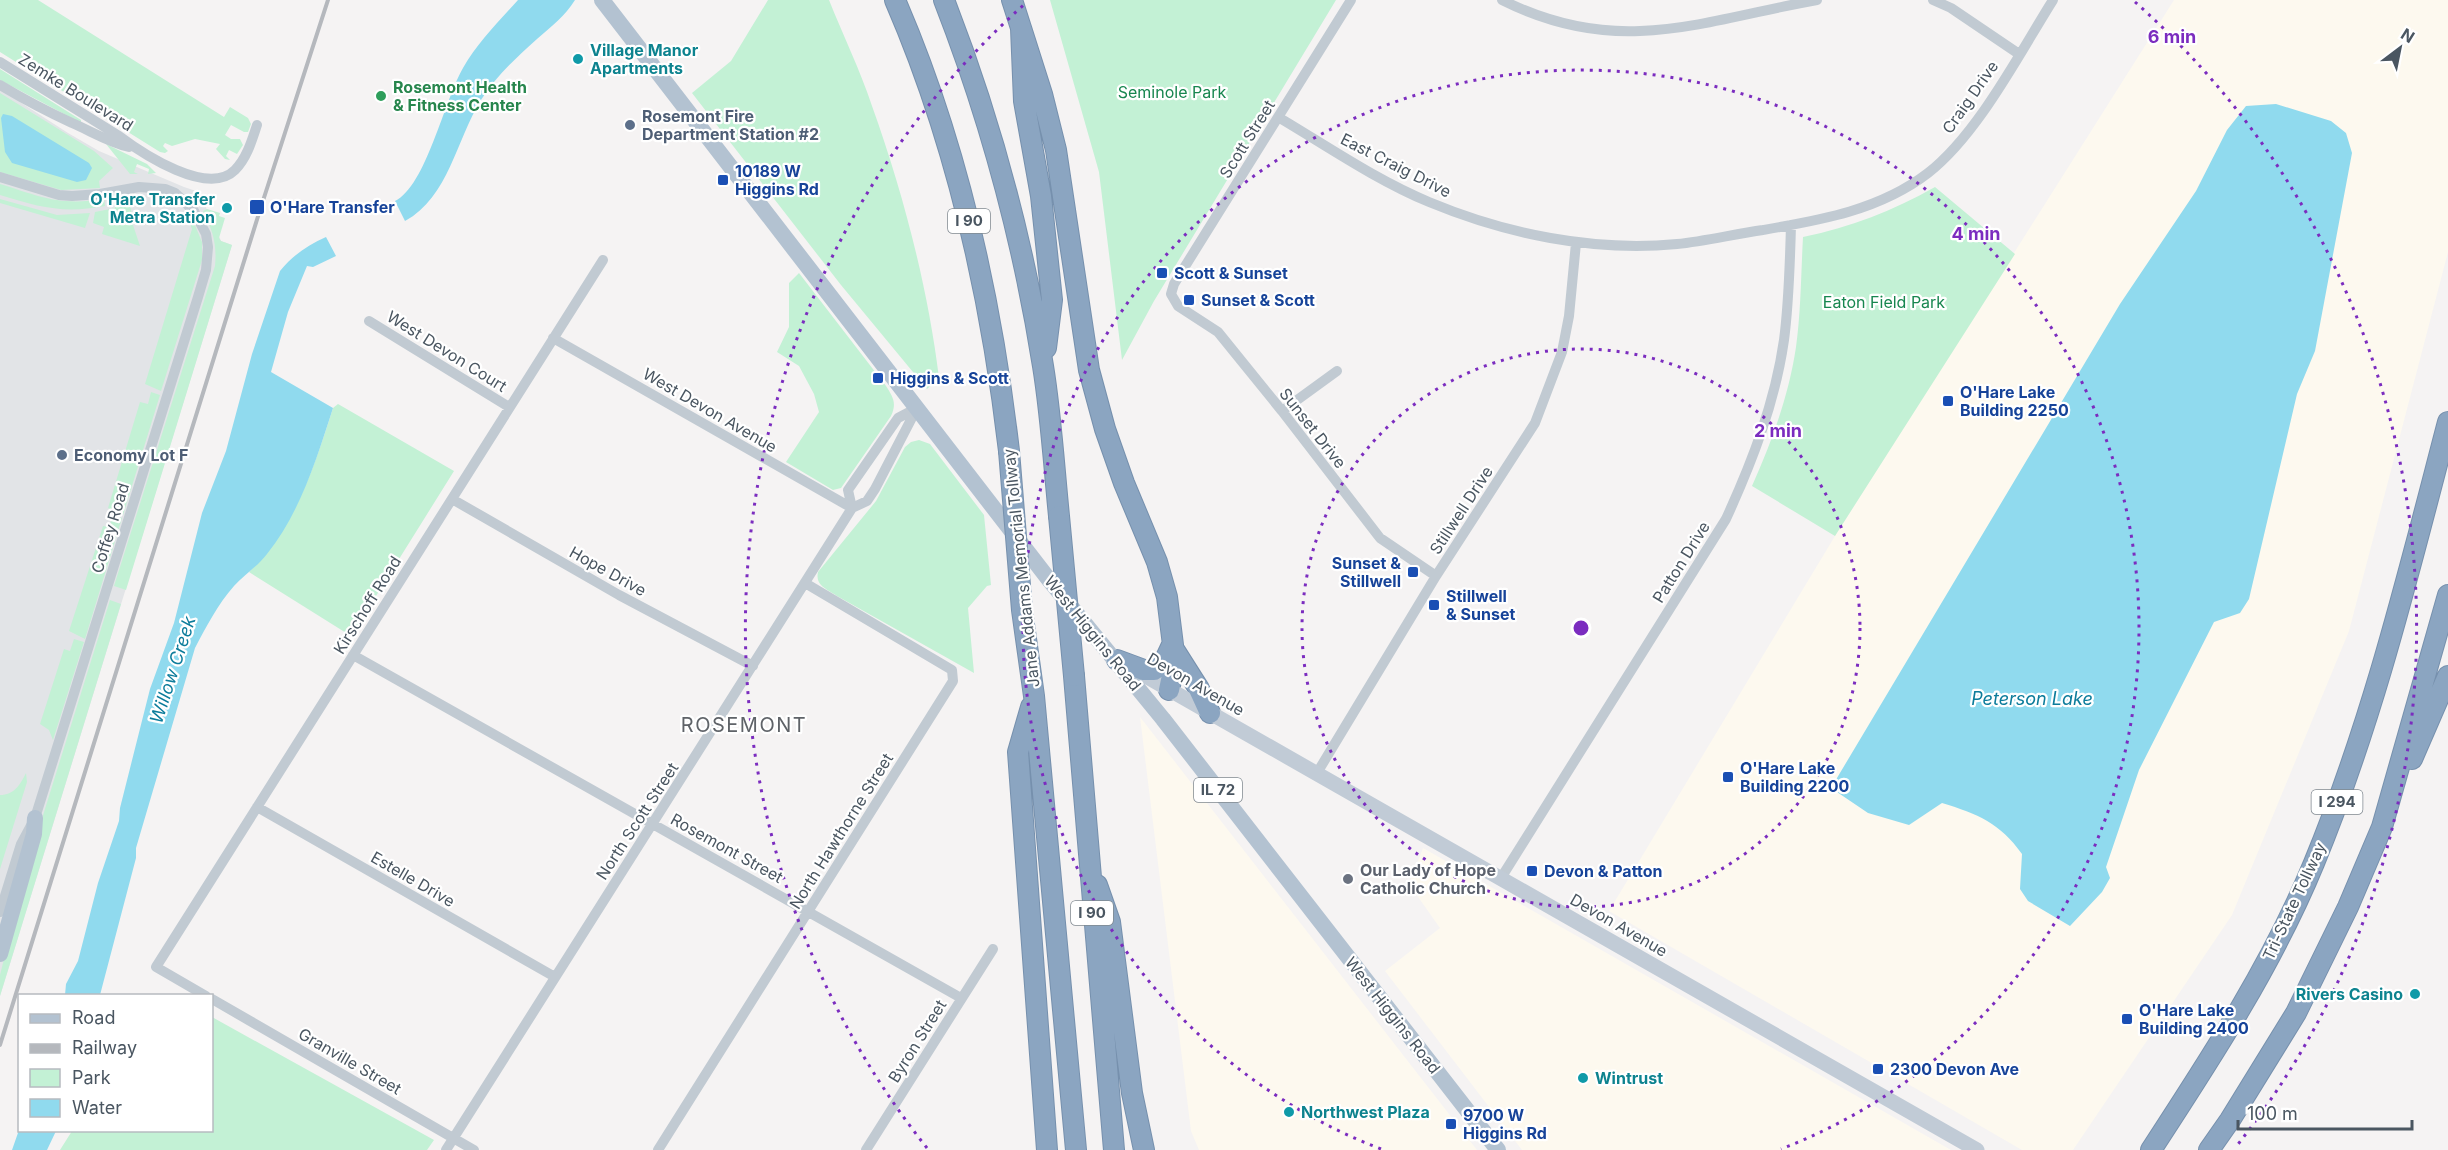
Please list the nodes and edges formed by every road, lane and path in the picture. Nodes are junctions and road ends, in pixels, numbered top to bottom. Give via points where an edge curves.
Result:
1 (602, 0) edge
2 (895, 0) edge
3 (944, 0) edge
4 (1012, 0) edge
5 (1351, 0) edge
6 (1502, 0) edge
7 (1817, 0) edge
8 (1933, 0) edge
9 (2053, 0) edge
10 (1021, 28) junction
11 (2019, 54) junction
12 (0, 62) edge
13 (0, 85) edge
14 (1278, 117) junction
15 (257, 124) dead end
16 (135, 148) junction
17 (0, 177) edge
18 (1791, 225) junction
19 (1576, 243) junction
20 (603, 260) dead end
21 (1171, 294) joint
22 (369, 321) dead end
23 (553, 338) junction
24 (1044, 368) junction
25 (1337, 371) dead end
26 (509, 407) junction
27 (917, 408) junction
28 (1282, 411) junction
29 (2448, 422) edge
30 (452, 499) junction
31 (852, 508) junction
32 (1436, 576) junction
33 (805, 583) junction
34 (2448, 595) edge
35 (1172, 645) junction
36 (353, 655) junction
37 (1117, 660) junction
38 (753, 666) junction
39 (2448, 676) edge
40 (1169, 690) junction
41 (1034, 696) junction
42 (1210, 713) junction
43 (1160, 715) junction
44 (1317, 772) junction
45 (257, 807) junction
46 (35, 818) junction
47 (654, 824) junction
48 (2382, 827) junction
49 (1088, 860) junction
50 (1501, 878) junction
51 (808, 911) junction
52 (0, 912) edge
53 (993, 950) dead end
54 (0, 954) edge
55 (555, 977) junction
56 (203, 994) edge
57 (961, 998) junction
58 (213, 1000) edge
59 (454, 1138) junction
60 (446, 1150) edge
61 (474, 1150) edge
62 (658, 1150) edge
63 (867, 1150) edge
64 (1047, 1150) edge
65 (1076, 1150) edge
66 (1114, 1150) edge
67 (1144, 1150) edge
68 (1498, 1150) edge
69 (1977, 1150) edge
70 (2151, 1150) edge
71 (2209, 1150) edge

1 - 27 main road, West Higgins Road / IL 72
2 - 41 highway, Jane Addams Memorial Tollway / I 90, bridge via 950,149 996,352
3 - 24 highway, I 90 via 994,143 1017,229
4 - 10 highway, I 90
5 - 14 street, Scott Street
6 - 7 street via 1575,27 1638,31
8 - 11 street
9 - 11 street, Craig Drive
10 - 24 highway, I 90 via 1024,101 1041,196 1052,300
10 - 35 highway via 1056,150 1089,370 1116,462 1157,562 1167,597
11 - 18 street, Craig Drive via 1969,132 1929,172 1894,196
12 - 16 street, Zemke Boulevard
13 - 16 street, Zemke Boulevard via 52,115 114,143
14 - 19 street, East Craig Drive via 1428,201 1527,234
14 - 21 street, Scott Street via 1173,284
15 - 16 street, Zemke Boulevard via 242,163 224,177 206,180 186,174
17 - 46 street, Coffey Road via 72,196 139,187 165,189 175,193 194,212 206,234 208,248 198,297
18 - 19 street, East Craig Drive via 1677,244
18 - 50 street, Patton Drive via 1784,341 1752,461 1726,519
19 - 32 street, Stillwell Drive via 1562,352 1535,423
20 - 23 street, Kirschoff Road
21 - 28 street, Sunset Drive via 1178,306 1218,332
22 - 26 street, West Devon Court
23 - 26 street, Kirschoff Road
23 - 31 street, West Devon Avenue
24 - 49 highway, I 90, bridge
25 - 28 street
26 - 30 street, Kirschoff Road
27 - 31 street, North Scott Street via 867,501
27 - 31 street, North Scott Street via 898,418 881,439 848,490
27 - 37 main road, West Higgins Road / IL 72 via 1050,581
28 - 32 street, Sunset Drive via 1380,538
29 - 70 highway, Tri-State Tollway / I 294 via 2366,725 2314,864 2235,1018
30 - 36 street, Kirschoff Road
30 - 38 street, Hope Drive via 619,596
31 - 33 street, North Scott Street
32 - 44 street, Stillwell Drive
33 - 38 street, North Scott Street
33 - 51 street, North Hawthorne Street via 952,670 953,681
34 - 48 highway, I 294
35 - 37 highway via 1165,660 1154,670
35 - 40 highway via 1175,661
35 - 42 highway
36 - 45 street, Kirschoff Road
36 - 47 street, Rosemont Street
37 - 40 main road, Devon Avenue
37 - 43 main road, West Higgins Road / IL 72
38 - 47 street, North Scott Street
39 - 48 highway
40 - 42 main road, Devon Avenue
40 - 43 main road
41 - 64 highway via 1018,752
41 - 65 highway, Jane Addams Memorial Tollway / I 90
42 - 44 main road, Devon Avenue
43 - 68 main road, West Higgins Road / IL 72
44 - 50 main road, Devon Avenue
45 - 55 street, Estelle Drive
45 - 56 street, Kirschoff Road via 156,967
46 - 52 street, Coffey Road via 21,844
46 - 54 main road via 34,834
47 - 51 street, Rosemont Street
47 - 55 street, North Scott Street
48 - 71 highway, I 294 via 2296,1013
49 - 66 highway, I 90
49 - 67 highway via 1110,922 1132,1093
50 - 69 main road, Devon Avenue
51 - 57 street, Rosemont Street
51 - 62 street, North Hawthorne Street
53 - 57 street, Byron Street
55 - 59 street, North Scott Street
57 - 63 street, Byron Street
58 - 59 street, Granville Street
59 - 60 street, North Scott Street
59 - 61 street, Granville Street

